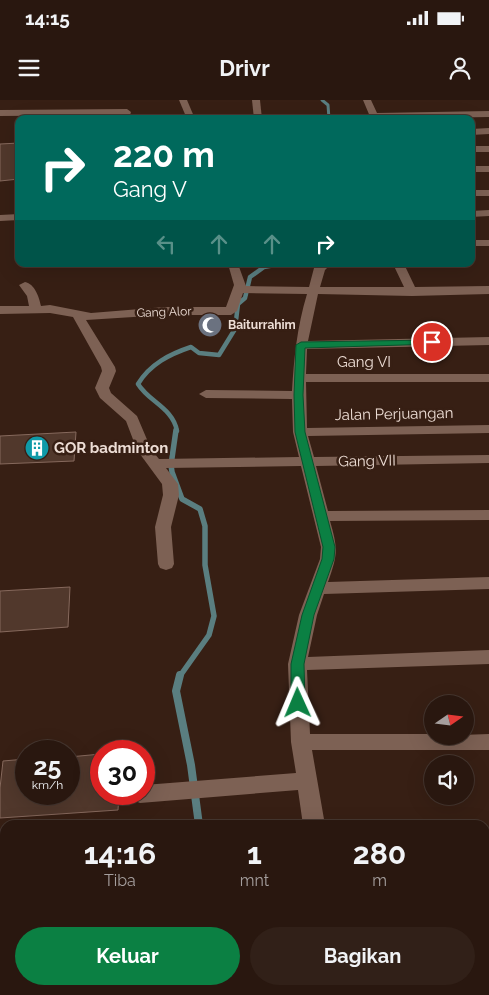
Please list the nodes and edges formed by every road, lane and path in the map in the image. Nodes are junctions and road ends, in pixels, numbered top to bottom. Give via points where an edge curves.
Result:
1 (183, 100) edge
2 (256, 100) edge
3 (367, 100) edge
4 (0, 113) edge
5 (489, 114) edge
6 (126, 115) edge
7 (189, 115) edge
8 (258, 115) edge
9 (374, 115) edge
10 (451, 115) edge
11 (489, 131) edge
12 (475, 132) edge
13 (475, 149) edge
14 (489, 149) edge
15 (489, 169) edge
16 (475, 170) edge
17 (489, 192) edge
18 (475, 193) edge
19 (475, 214) edge
20 (489, 214) edge
21 (15, 217) edge
22 (0, 218) edge
23 (475, 243) edge
24 (489, 243) edge
25 (234, 267) edge
26 (314, 267) edge
27 (400, 267) edge
28 (25, 285) dead end
29 (245, 289) junction
30 (489, 290) edge
31 (314, 291) junction
32 (412, 292) junction
33 (36, 309) junction
34 (0, 310) edge
35 (78, 316) junction
36 (489, 341) edge
37 (301, 345) junction
38 (299, 378) junction
39 (489, 378) edge
40 (206, 394) dead end
41 (298, 395) junction
42 (489, 429) edge
43 (300, 432) junction
44 (489, 459) edge
45 (307, 462) junction
46 (165, 464) junction
47 (489, 515) edge
48 (322, 516) junction
49 (166, 564) dead end
50 (489, 583) edge
51 (317, 588) junction
52 (489, 657) edge
53 (297, 664) junction
54 (301, 742) junction
55 (489, 742) edge
56 (307, 781) junction
57 (155, 793) edge
58 (313, 820) edge

1 - 7 street
2 - 8 street
3 - 9 street
4 - 6 street
5 - 10 street
11 - 12 street
13 - 14 street
15 - 16 street
17 - 18 street
19 - 20 street
21 - 22 street
23 - 24 street
25 - 29 street
26 - 31 street
27 - 32 street
28 - 33 street via 33,296
29 - 31 street
29 - 35 street, Gang Alor via 230,311
30 - 32 street
31 - 32 street
31 - 37 street
33 - 34 street, Gang Alor
33 - 35 street, Gang Alor
35 - 46 street via 108,367 102,388 105,395 132,420 144,450
36 - 37 street
37 - 38 street
38 - 39 street, Gang VI
38 - 41 street
40 - 41 street
41 - 43 street
42 - 43 street, Jalan Perjuangan
43 - 45 street
44 - 45 street, Gang VII
45 - 46 street, Gang VII
45 - 48 street
46 - 49 street via 171,495 163,527
47 - 48 street
48 - 51 street via 328,537 328,559
50 - 51 street
51 - 53 street
52 - 53 street
53 - 54 street
54 - 55 street
54 - 56 street
56 - 57 street
56 - 58 street

